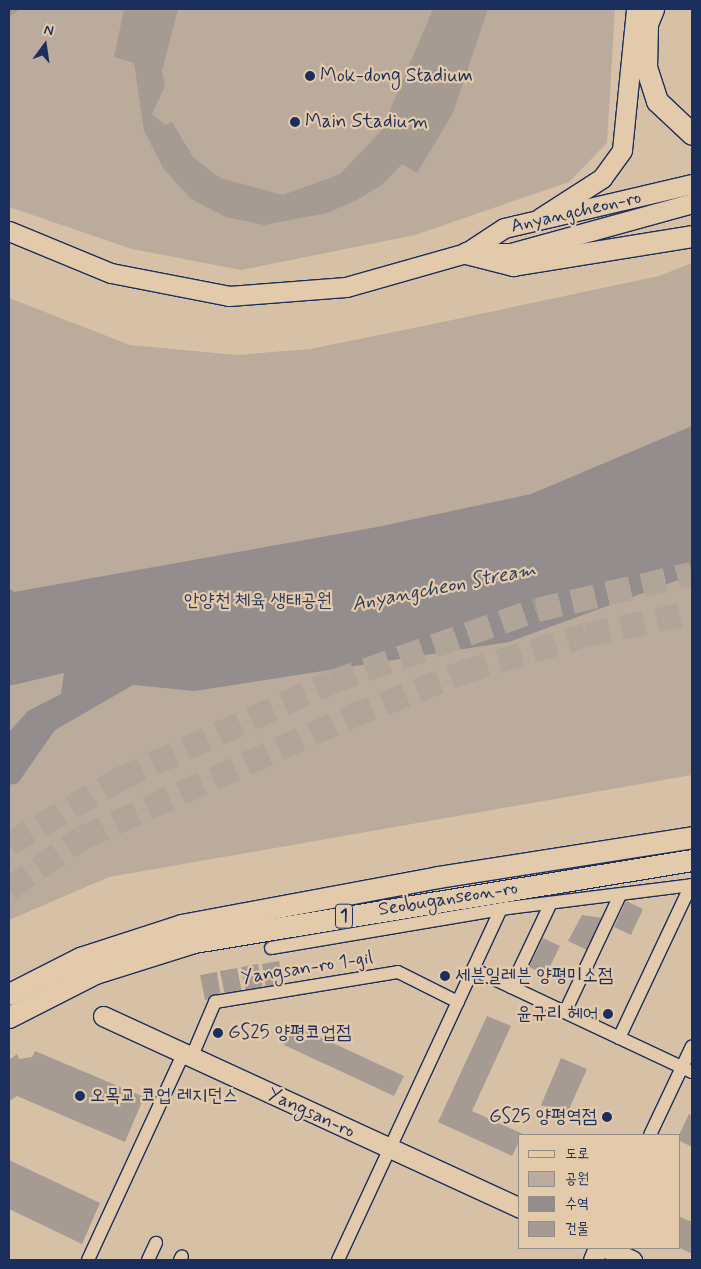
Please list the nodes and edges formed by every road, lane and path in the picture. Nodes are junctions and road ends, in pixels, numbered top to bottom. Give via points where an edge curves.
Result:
1 (636, 9) edge
2 (653, 9) edge
3 (692, 134) edge
4 (692, 184) edge
5 (692, 204) edge
6 (540, 218) junction
7 (9, 231) edge
8 (692, 236) edge
9 (466, 253) junction
10 (692, 837) edge
11 (692, 860) edge
12 (692, 885) edge
13 (620, 895) junction
14 (550, 905) junction
15 (500, 911) junction
16 (271, 948) dead end
17 (472, 969) junction
18 (511, 987) junction
19 (9, 994) edge
20 (458, 1002) junction
21 (564, 1012) junction
22 (9, 1016) edge
23 (103, 1016) dead end
24 (619, 1038) junction
25 (692, 1046) edge
26 (188, 1054) junction
27 (689, 1068) edge
28 (651, 1134) edge
29 (389, 1149) junction
30 (518, 1207) edge
31 (156, 1243) dead end
32 (608, 1249) edge
33 (88, 1260) edge
34 (148, 1260) edge
35 (338, 1260) edge
36 (632, 1260) edge

1 - 6 main road via 622,150 602,178
2 - 3 main road via 647,24 646,66 657,101
4 - 6 main road, Anyangcheon-ro via 574,215
5 - 9 main road, Anyangcheon-ro via 511,252
6 - 9 main road, Anyangcheon-ro via 504,228
7 - 9 main road, Anyangcheon-ro via 111,273 229,296 346,286
8 - 9 main road via 513,265
10 - 19 main road, Seobuganseon-ro / 1 via 438,877 182,925 80,958
11 - 22 main road, Seobuganseon-ro / 1 via 194,942 95,973
12 - 13 street
12 - 24 street
13 - 14 street
13 - 21 street
14 - 15 street
14 - 18 street
15 - 16 street
15 - 17 street
17 - 18 street
17 - 20 street
18 - 21 street
20 - 26 street, Yangsan-ro 1-gil via 398,972 215,1002
20 - 29 street
21 - 24 street
23 - 26 main road, Yangsan-ro
24 - 27 street
25 - 27 street
26 - 29 main road, Yangsan-ro
26 - 33 street
27 - 28 street
29 - 30 main road, Yangsan-ro
29 - 35 street
31 - 34 street
32 - 36 main road

